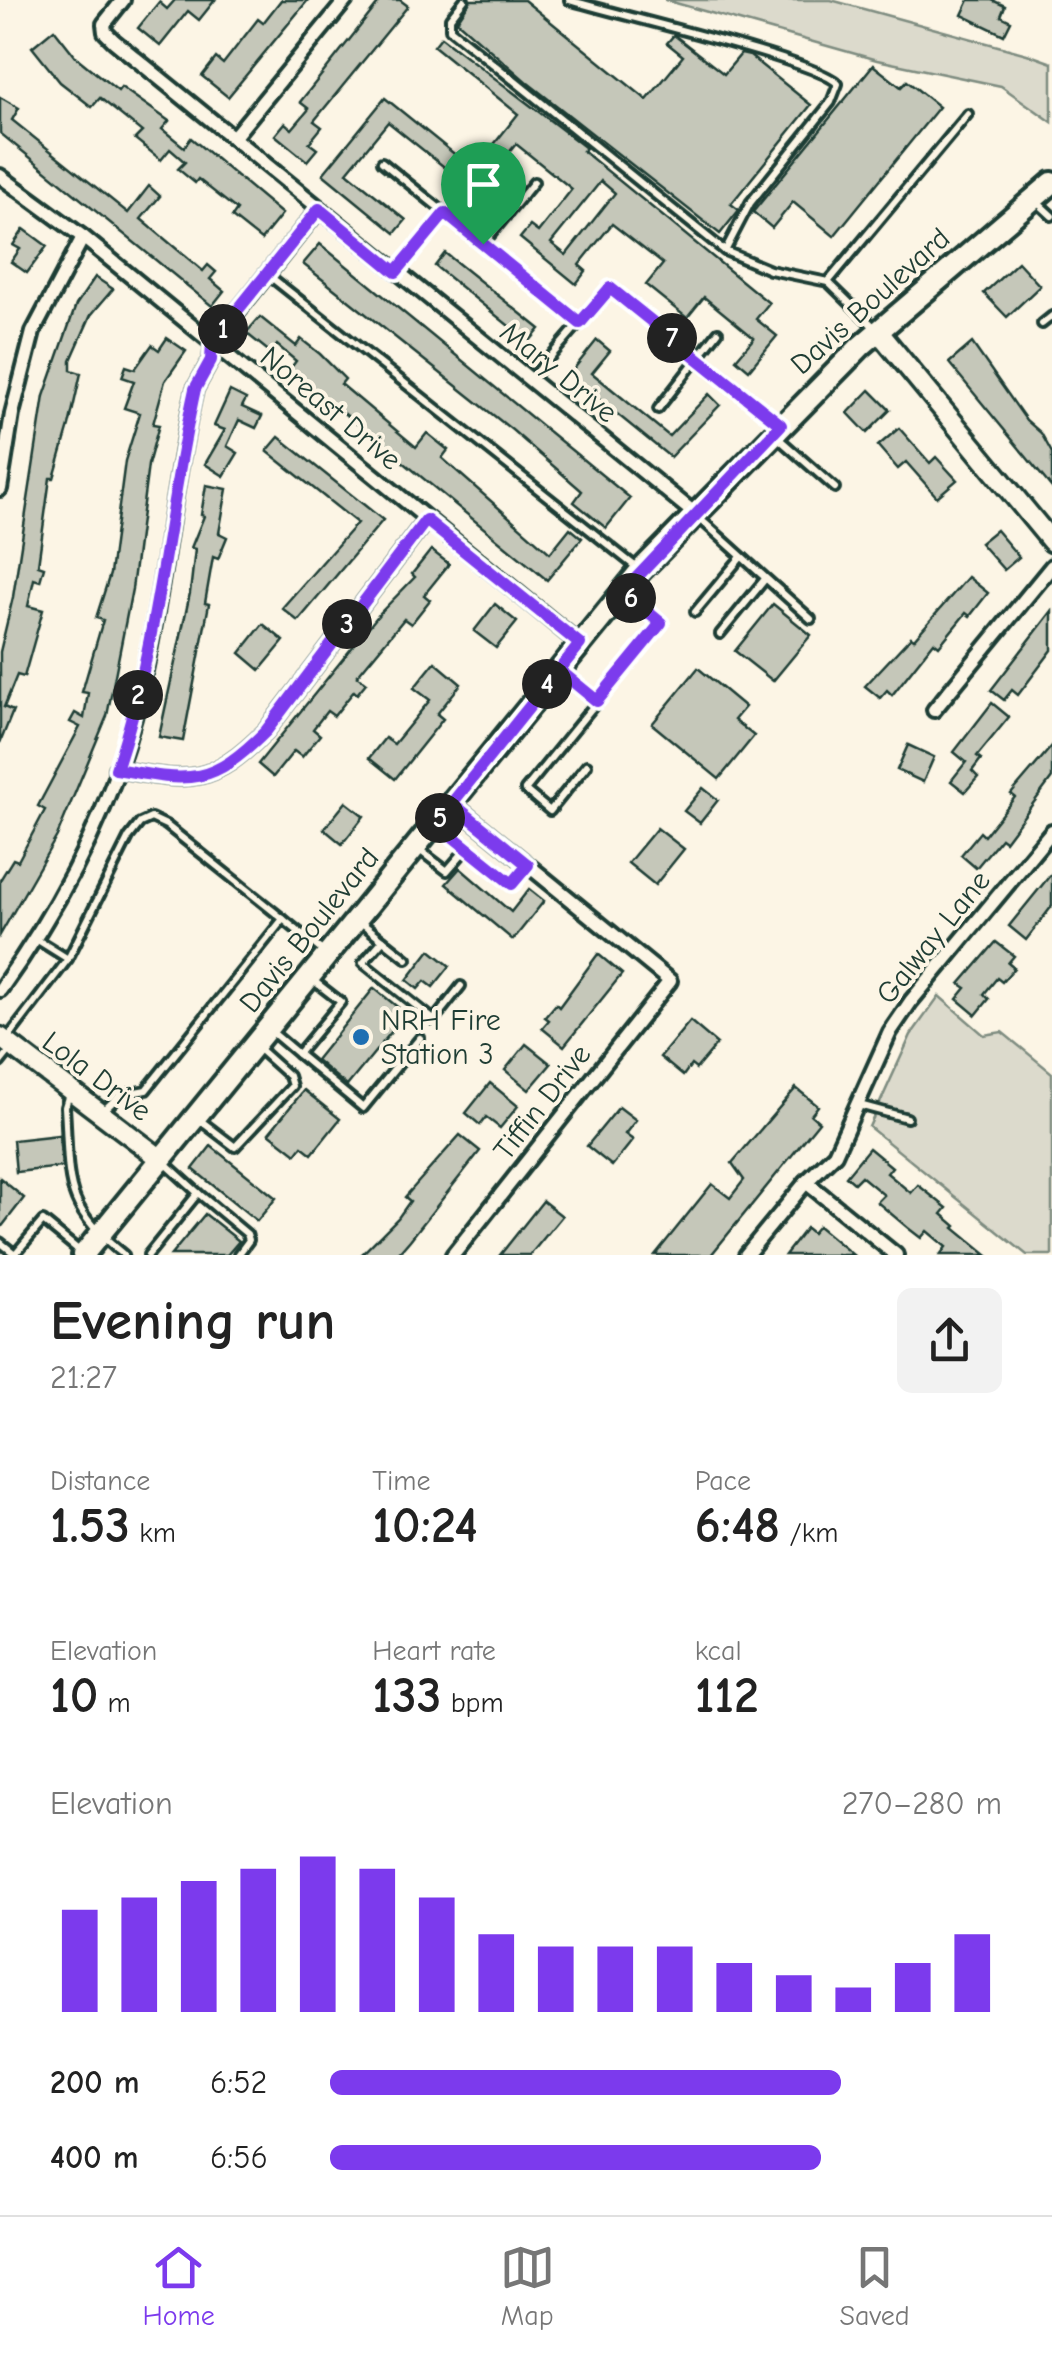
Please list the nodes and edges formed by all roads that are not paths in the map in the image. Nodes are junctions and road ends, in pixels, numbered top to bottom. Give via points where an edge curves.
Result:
1 (122, 0) edge
2 (346, 0) edge
3 (464, 0) edge
4 (569, 0) edge
5 (968, 114) dead end
6 (233, 138) junction
7 (382, 162) dead end
8 (0, 176) edge
9 (534, 182) dead end
10 (1052, 183) edge
11 (1034, 198) junction
12 (319, 209) junction
13 (445, 213) junction
14 (1052, 216) edge
15 (83, 237) junction
16 (483, 244) junction
17 (726, 251) junction
18 (396, 272) junction
19 (267, 274) junction
20 (828, 282) junction
21 (1052, 316) edge
22 (580, 323) junction
23 (1042, 324) dead end
24 (878, 331) junction
25 (718, 332) dead end
26 (212, 342) junction
27 (698, 358) junction
28 (529, 381) junction
29 (658, 408) dead end
30 (777, 429) junction
31 (835, 488) dead end
32 (0, 489) edge
33 (694, 513) junction
34 (426, 520) junction
35 (1052, 542) edge
36 (741, 558) junction
37 (1052, 566) edge
38 (640, 571) junction
39 (765, 579) junction
40 (623, 592) junction
41 (695, 612) dead end
42 (811, 619) dead end
43 (720, 634) dead end
44 (580, 644) junction
45 (559, 670) junction
46 (597, 701) junction
47 (934, 710) dead end
48 (587, 764) dead end
49 (116, 769) junction
50 (452, 803) junction
51 (436, 823) junction
52 (1052, 831) edge
53 (416, 848) junction
54 (467, 848) junction
55 (528, 865) junction
56 (283, 919) junction
57 (357, 919) junction
58 (34, 939) junction
59 (382, 940) junction
60 (327, 955) junction
61 (68, 959) junction
62 (407, 960) dead end
63 (309, 977) junction
64 (461, 986) dead end
65 (0, 990) edge
66 (260, 1036) junction
67 (420, 1038) dead end
68 (4, 1047) edge
69 (298, 1054) junction
70 (70, 1091) junction
71 (860, 1105) junction
72 (100, 1114) junction
73 (196, 1116) junction
74 (907, 1118) dead end
75 (161, 1159) junction
76 (806, 1182) junction
77 (198, 1192) junction
78 (99, 1236) junction
79 (0, 1242) edge
80 (84, 1255) edge
81 (124, 1255) edge
82 (148, 1255) edge
83 (238, 1255) edge
84 (453, 1255) edge
85 (746, 1255) edge
86 (896, 1255) edge

1 - 6 street, Mary Drive via 105,32
2 - 6 street
3 - 17 lane via 450,29
4 - 17 lane via 783,59 830,74 838,84 831,102 750,203
5 - 20 lane
6 - 12 street, Mary Drive
7 - 13 lane
8 - 15 street, Noreast Drive
9 - 16 lane
10 - 11 main road, Davis Boulevard
11 - 14 lane
11 - 24 main road, Davis Boulevard
12 - 18 street, Mary Drive
12 - 19 street
13 - 16 lane
13 - 18 lane
15 - 26 street, Noreast Drive
15 - 32 street via 34,332
16 - 22 lane
17 - 20 lane via 770,270
18 - 28 street, Mary Drive
19 - 26 street
19 - 38 lane
20 - 24 lane
21 - 23 lane
22 - 27 lane via 610,288
22 - 28 lane
24 - 30 main road, Davis Boulevard
24 - 35 street
25 - 27 lane
26 - 34 street, Noreast Drive
26 - 49 street via 187,424 150,641
27 - 29 lane
27 - 30 lane
28 - 33 street, Mary Drive
30 - 31 lane
30 - 33 main road, Davis Boulevard
33 - 36 lane
33 - 38 main road, Davis Boulevard
34 - 44 street, Noreast Drive
34 - 49 street via 242,755 223,770 184,781
36 - 39 lane
36 - 41 lane
37 - 47 street
38 - 40 main road, Davis Boulevard
39 - 42 lane
39 - 43 lane
40 - 44 main road, Davis Boulevard
40 - 46 lane via 661,623
44 - 45 main road, Davis Boulevard
45 - 46 lane
45 - 50 main road, Davis Boulevard
46 - 48 lane via 525,790 550,811
49 - 58 street via 110,793
50 - 51 main road, Davis Boulevard
50 - 55 street
51 - 53 main road, Davis Boulevard
51 - 54 lane
52 - 71 street, Galway Lane via 911,1000
53 - 54 lane via 447,871
53 - 57 main road, Davis Boulevard
54 - 55 lane via 512,884
55 - 84 street, Tiffin Drive via 670,980
56 - 60 lane
56 - 61 lane via 151,818 129,838
56 - 72 lane via 146,1090 120,1094
57 - 59 lane
57 - 60 main road, Davis Boulevard
58 - 61 lane
58 - 65 street
59 - 62 lane
59 - 64 lane via 364,963 434,1020
60 - 63 main road, Davis Boulevard
61 - 68 lane
63 - 66 main road, Davis Boulevard
63 - 69 lane via 341,1002
66 - 69 lane
66 - 73 main road, Davis Boulevard
66 - 73 lane via 292,1086 235,1147
67 - 69 lane via 363,1108
68 - 70 street, Lola Drive
70 - 72 street, Lola Drive
70 - 78 lane via 65,1107 71,1198
71 - 74 lane
71 - 76 street, Galway Lane via 844,1138
72 - 75 street, Lola Drive
73 - 75 main road, Davis Boulevard
75 - 77 lane
75 - 78 main road, Davis Boulevard
76 - 85 street, Galway Lane
76 - 86 street
77 - 82 lane
77 - 83 lane via 247,1234 250,1240
78 - 80 main road, Davis Boulevard
78 - 81 lane
79 - 80 lane via 15,1254 43,1221

